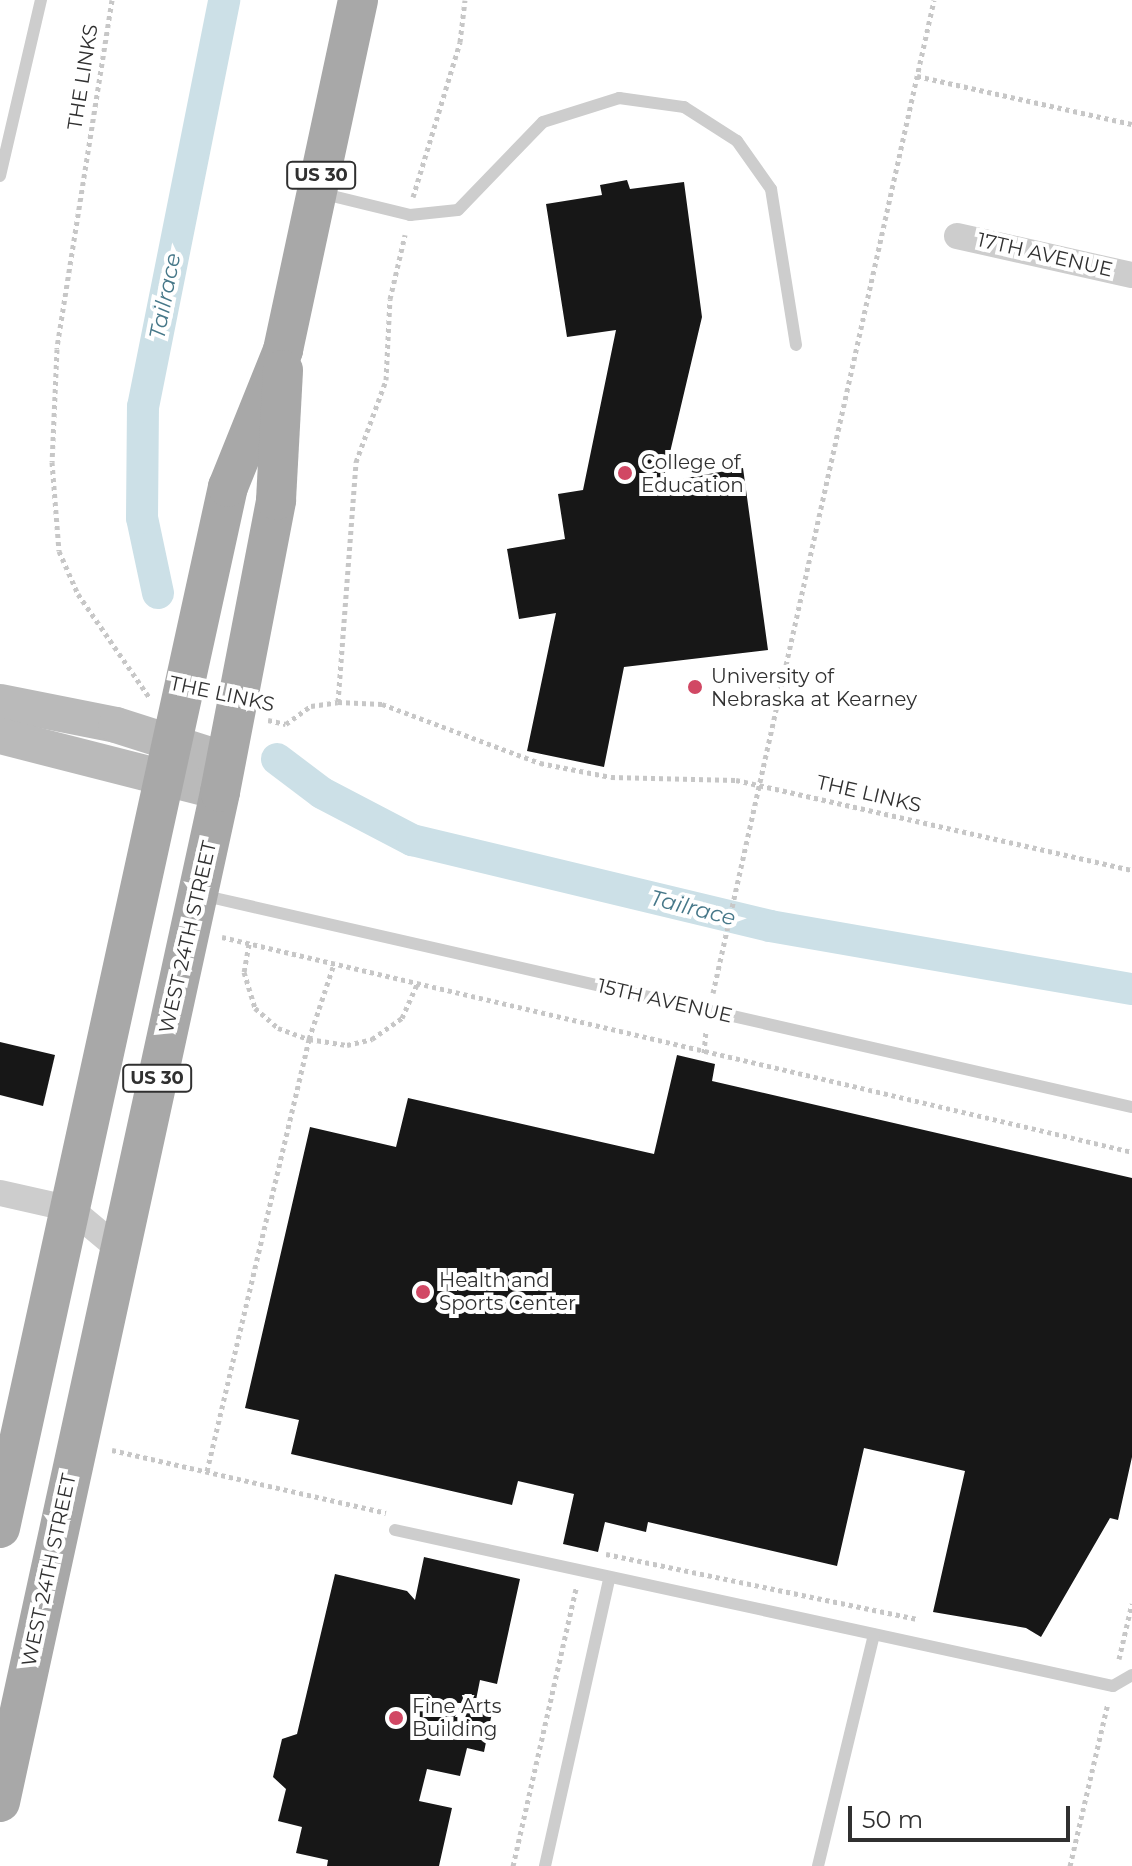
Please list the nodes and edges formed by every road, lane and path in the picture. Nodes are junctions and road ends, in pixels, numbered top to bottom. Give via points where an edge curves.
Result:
1 (41, 0) edge
2 (112, 0) edge
3 (358, 0) edge
4 (465, 0) edge
5 (934, 0) edge
6 (917, 76) junction
7 (1132, 124) edge
8 (0, 176) edge
9 (317, 192) junction
10 (410, 215) junction
11 (957, 236) dead end
12 (1132, 275) edge
13 (796, 345) dead end
14 (283, 350) junction
15 (0, 702) edge
16 (338, 702) junction
17 (178, 703) junction
18 (236, 713) junction
19 (0, 736) edge
20 (165, 760) junction
21 (223, 776) junction
22 (760, 786) junction
23 (1132, 870) edge
24 (198, 894) junction
25 (214, 935) dead end
26 (249, 944) junction
27 (720, 963) dead end
28 (334, 964) junction
29 (417, 984) junction
30 (309, 1039) junction
31 (1132, 1107) edge
32 (1132, 1152) edge
33 (0, 1193) edge
34 (71, 1209) junction
35 (119, 1249) junction
36 (207, 1471) dead end
37 (0, 1528) edge
38 (395, 1530) dead end
39 (580, 1572) junction
40 (609, 1579) junction
41 (1132, 1603) edge
42 (874, 1635) junction
43 (1132, 1675) edge
44 (13, 1676) edge
45 (1113, 1686) junction
46 (0, 1802) edge
47 (513, 1866) edge
48 (545, 1866) edge
49 (818, 1866) edge
50 (1070, 1866) edge

1 - 8 lane
2 - 17 path, THE LINKS via 57,349 52,462 59,551 136,687
3 - 9 main road, WEST 24TH STREET / US 30
4 - 10 path via 460,42
5 - 6 path
6 - 7 path
6 - 22 path
9 - 10 lane
9 - 14 main road, WEST 24TH STREET / US 30
10 - 13 lane via 458,210 514,146 580,106 619,98 684,107 737,141 771,189
10 - 16 path via 390,299 386,380 356,462
11 - 12 street, 17TH AVENUE
14 - 17 main road, WEST 24TH STREET / US 30 via 228,487
14 - 18 main road, WEST 24TH STREET / US 30 via 276,500
15 - 20 street
16 - 18 path, THE LINKS via 311,706 286,724
16 - 22 path, THE LINKS via 382,704 495,751 554,766
17 - 20 main road, WEST 24TH STREET / US 30
18 - 21 main road, WEST 24TH STREET / US 30
19 - 20 street
20 - 21 street
20 - 34 main road, WEST 24TH STREET / US 30
21 - 24 main road, WEST 24TH STREET / US 30
22 - 23 path, THE LINKS
22 - 27 path
24 - 31 lane, 15TH AVENUE
24 - 35 main road, WEST 24TH STREET / US 30
25 - 26 path
26 - 28 path
26 - 30 path via 244,972 255,1008 278,1028
28 - 29 path
28 - 30 path
29 - 30 path via 402,1018 372,1039 347,1045
29 - 32 path
30 - 36 path
33 - 34 street
34 - 35 street
34 - 37 main road, WEST 24TH STREET / US 30
35 - 44 main road, WEST 24TH STREET / US 30
38 - 39 lane
39 - 40 lane
39 - 47 path
40 - 42 lane
40 - 48 lane
41 - 45 path
42 - 45 lane
42 - 49 lane
43 - 45 lane
44 - 46 main road, WEST 24TH STREET / US 30
45 - 50 path

